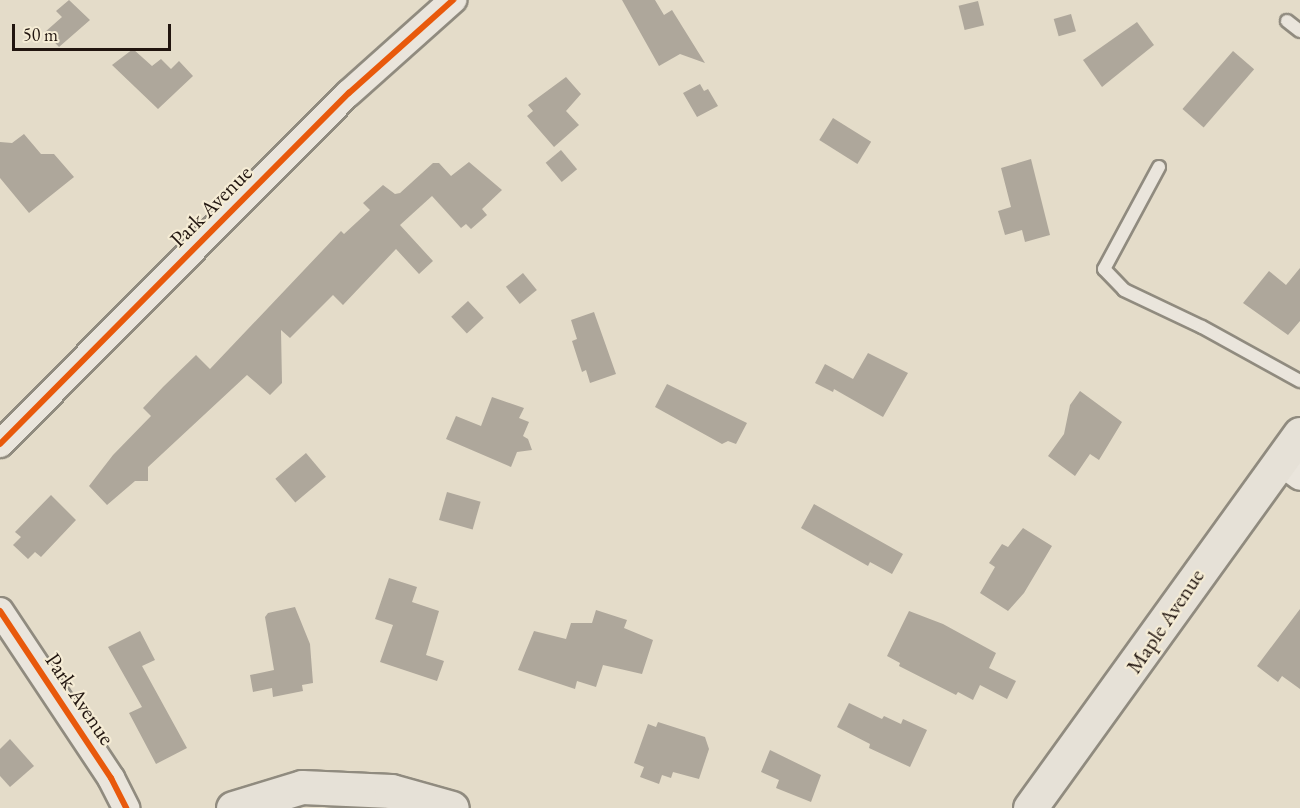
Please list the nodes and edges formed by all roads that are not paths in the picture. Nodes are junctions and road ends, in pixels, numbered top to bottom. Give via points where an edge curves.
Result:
1 (453, 0) edge
2 (1287, 21) dead end
3 (1300, 31) edge
4 (1159, 167) dead end
5 (1300, 381) edge
6 (1300, 434) edge
7 (0, 444) edge
8 (1290, 469) edge
9 (0, 611) edge
10 (126, 808) edge
11 (233, 808) edge
12 (452, 808) edge
13 (1030, 808) edge

1 - 7 street, Park Avenue via 349,93
2 - 3 lane
4 - 5 lane via 1104,269 1124,290
6 - 8 main road, Maple Avenue
8 - 13 main road, Maple Avenue via 1205,561 1163,629
9 - 10 street, Park Avenue via 111,778
11 - 12 main road via 302,787 392,790

